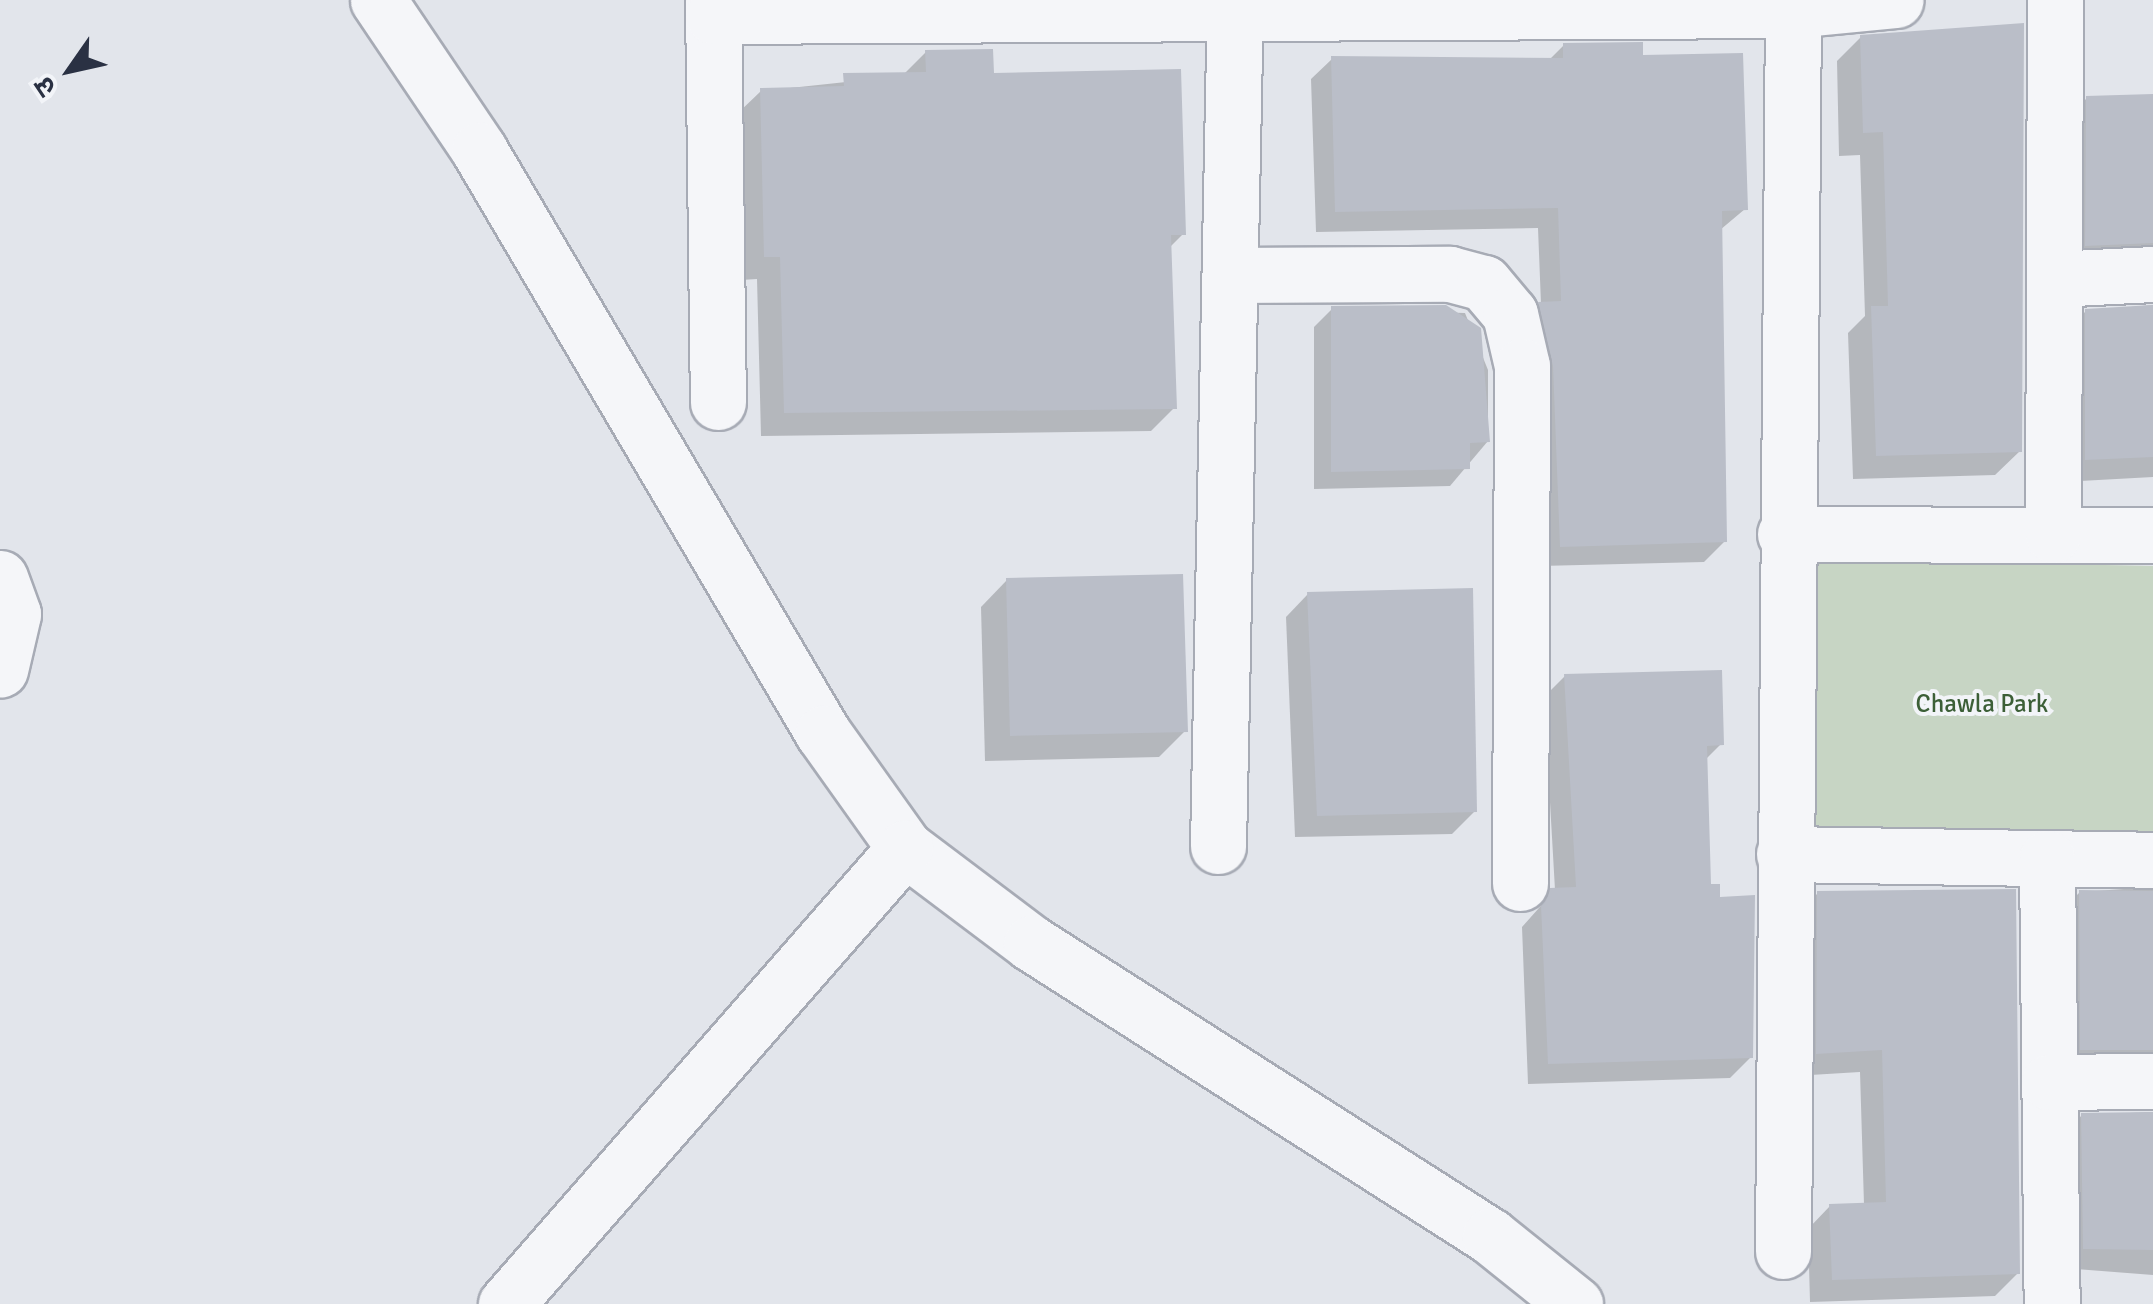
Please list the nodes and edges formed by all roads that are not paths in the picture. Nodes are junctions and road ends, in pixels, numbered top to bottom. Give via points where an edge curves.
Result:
1 (378, 0) edge
2 (1896, 0) edge
3 (2055, 0) edge
4 (1793, 5) edge
5 (1235, 6) edge
6 (949, 7) edge
7 (713, 8) edge
8 (2153, 274) edge
9 (1230, 275) junction
10 (2054, 279) junction
11 (718, 402) dead end
12 (1786, 534) junction
13 (2053, 535) junction
14 (2153, 535) edge
15 (0, 578) edge
16 (0, 670) edge
17 (1218, 846) dead end
18 (905, 848) junction
19 (1784, 854) junction
20 (2048, 858) junction
21 (2153, 860) edge
22 (1520, 882) dead end
23 (2153, 1081) edge
24 (2049, 1082) junction
25 (1783, 1251) dead end
26 (506, 1304) edge
27 (1575, 1304) edge
28 (2052, 1304) edge

1 - 18 street via 479,150 823,733
2 - 4 street
3 - 10 street
4 - 5 street
4 - 12 street
5 - 6 street
5 - 9 street
6 - 7 street
7 - 11 street
8 - 10 street
9 - 17 street
9 - 22 street via 1450,274 1484,283 1510,314 1522,366
10 - 13 street
12 - 13 street
12 - 19 street
13 - 14 street
15 - 16 street via 13,614
18 - 26 street
18 - 27 street via 1032,943 1490,1236
19 - 20 street
19 - 25 street
20 - 21 street
20 - 24 street
23 - 24 street
24 - 28 street

